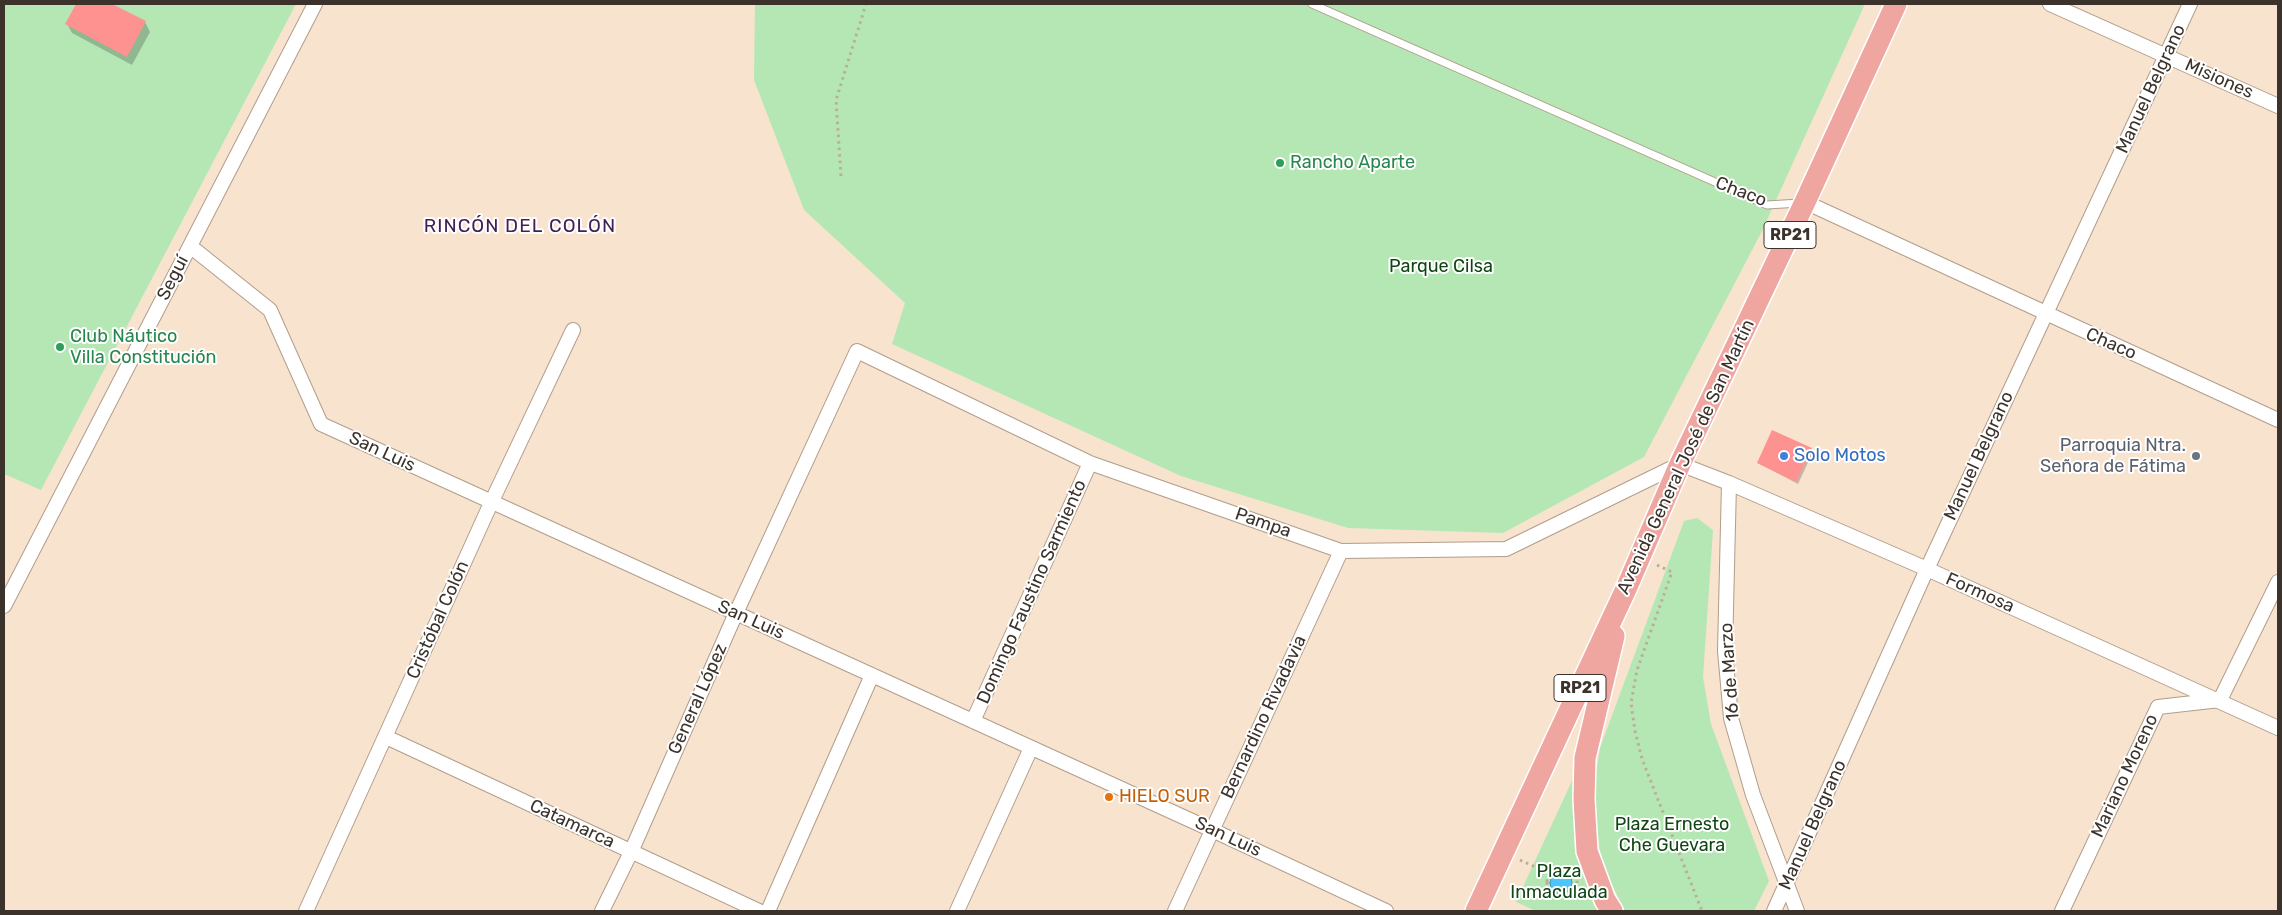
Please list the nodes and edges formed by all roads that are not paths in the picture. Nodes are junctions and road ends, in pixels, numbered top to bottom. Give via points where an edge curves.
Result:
1 (315, 4) edge
2 (1312, 4) edge
3 (1896, 4) edge
4 (2050, 4) edge
5 (2190, 4) edge
6 (2167, 55) junction
7 (2278, 106) edge
8 (1805, 202) junction
9 (190, 246) junction
10 (2046, 314) junction
11 (573, 330) dead end
12 (858, 351) joint
13 (2278, 420) edge
14 (1090, 463) junction
15 (1680, 464) junction
16 (1729, 482) junction
17 (491, 503) junction
18 (1341, 551) junction
19 (1927, 569) junction
20 (2278, 582) edge
21 (1626, 589) junction
22 (4, 606) edge
23 (736, 613) junction
24 (872, 675) junction
25 (2220, 700) junction
26 (973, 721) junction
27 (2278, 728) edge
28 (386, 737) junction
29 (1031, 748) junction
30 (1212, 830) junction
31 (631, 852) junction
32 (1786, 886) junction
33 (1482, 909) edge
34 (306, 911) edge
35 (602, 911) edge
36 (759, 911) edge
37 (768, 911) edge
38 (956, 911) edge
39 (1175, 911) edge
40 (1386, 911) edge
41 (1612, 911) edge
42 (1774, 911) edge
43 (1797, 911) edge
44 (2062, 911) edge

1 - 9 street, Seguí
2 - 8 lane, Chaco via 1766,206
3 - 8 main road, Avenida General José de San Martín / RP21
4 - 6 street, Misiones
5 - 6 street, Manuel Belgrano
6 - 7 street, Misiones
6 - 10 street, Manuel Belgrano
8 - 10 street, Chaco
8 - 15 main road, Avenida General José de San Martín / RP21
9 - 17 street, San Luis via 270,310 321,424
9 - 22 street, Seguí
10 - 13 street, Chaco
10 - 19 street, Manuel Belgrano
11 - 17 street, Cristóbal Colón
12 - 14 street, Pampa
12 - 23 street, General López
14 - 18 street, Pampa
14 - 26 street, Domingo Faustino Sarmiento
15 - 16 street, Formosa
15 - 18 street, Pampa via 1506,550
15 - 21 main road, Avenida General José de San Martín / RP21
16 - 19 street, Formosa
16 - 32 street, 16 de Marzo via 1725,651 1731,718 1753,795
17 - 23 street, San Luis
17 - 28 street, Cristóbal Colón
18 - 30 street, Bernardino Rivadavia
19 - 25 street, Formosa
19 - 32 street, Manuel Belgrano
20 - 25 street
21 - 33 main road, Avenida General José de San Martín / RP21 via 1504,853
21 - 41 main road via 1585,758 1587,851
23 - 24 street, San Luis
23 - 31 street, General López
24 - 26 street, San Luis
24 - 37 street
25 - 27 street, Formosa
25 - 44 street, Mariano Moreno via 2158,707
26 - 29 street, San Luis
28 - 31 street, Catamarca
28 - 34 street, Cristóbal Colón
29 - 30 street, San Luis
29 - 38 street
30 - 39 street, Bernardino Rivadavia
30 - 40 street, San Luis
31 - 35 street, General López
31 - 36 street, Catamarca
32 - 42 street, Manuel Belgrano
32 - 43 street, 16 de Marzo

